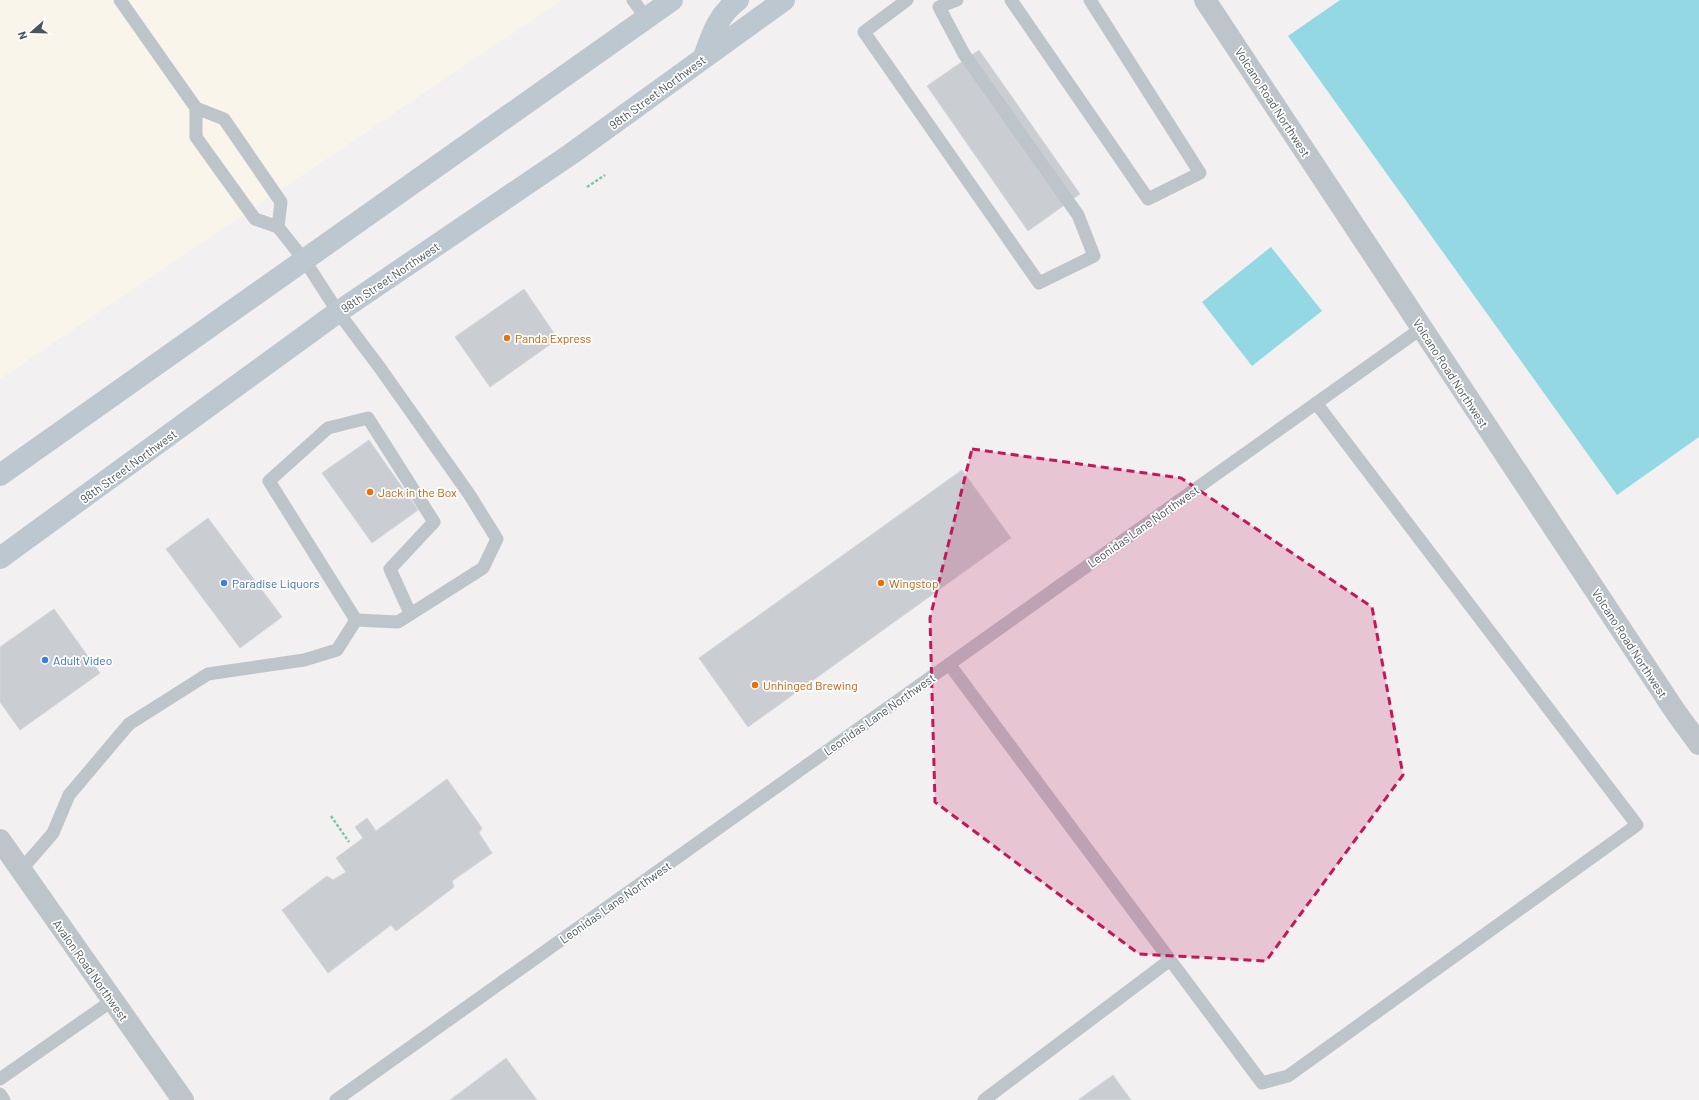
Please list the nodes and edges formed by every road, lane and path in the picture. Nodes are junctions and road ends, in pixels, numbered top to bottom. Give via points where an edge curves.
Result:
1 (120, 0) edge
2 (633, 0) edge
3 (672, 0) edge
4 (738, 0) edge
5 (784, 0) edge
6 (907, 0) edge
7 (957, 0) edge
8 (1011, 0) edge
9 (1090, 0) edge
10 (1205, 0) edge
11 (646, 18) junction
12 (704, 57) junction
13 (196, 108) junction
14 (605, 175) dead end
15 (587, 187) dead end
16 (278, 227) junction
17 (305, 260) junction
18 (338, 312) junction
19 (1422, 328) junction
20 (1316, 403) junction
21 (0, 475) edge
22 (0, 558) edge
23 (410, 613) junction
24 (356, 620) junction
25 (949, 664) junction
26 (1699, 744) edge
27 (331, 816) dead end
28 (0, 840) edge
29 (349, 842) dead end
30 (21, 870) junction
31 (1170, 960) junction
32 (113, 1000) junction
33 (0, 1079) edge
34 (0, 1094) edge
35 (4, 1100) edge
36 (183, 1100) edge
37 (336, 1100) edge
38 (984, 1100) edge

1 - 13 lane
2 - 11 lane
3 - 11 main road
4 - 12 main road via 731,5 714,28
5 - 12 main road, 98th Street Northwest
6 - 7 lane via 864,32 1039,283 1094,256 1078,215 964,54 939,7
8 - 9 lane via 1148,199 1200,173
10 - 19 street, Volcano Road Northwest
11 - 17 main road
12 - 18 main road, 98th Street Northwest via 571,154
13 - 16 lane via 196,136 255,219
13 - 16 lane via 224,119 281,202
14 - 15 path
16 - 17 lane
17 - 18 lane
17 - 21 main road
18 - 22 main road, 98th Street Northwest
18 - 23 lane via 469,494 497,539 483,568
19 - 20 lane, Leonidas Lane Northwest
19 - 26 street, Volcano Road Northwest
20 - 25 lane, Leonidas Lane Northwest
20 - 31 lane via 1637,825 1288,1076 1262,1083
23 - 24 lane via 398,622
23 - 24 lane via 390,569 434,522 368,418 328,428 269,481
24 - 30 lane via 336,650 304,660 208,674 129,724 69,795 53,833
25 - 31 lane
25 - 37 lane, Leonidas Lane Northwest
27 - 29 path
28 - 30 street, Avalon Road Northwest
30 - 32 street, Avalon Road Northwest
31 - 38 lane
32 - 33 lane
32 - 36 street, Avalon Road Northwest
34 - 35 lane

